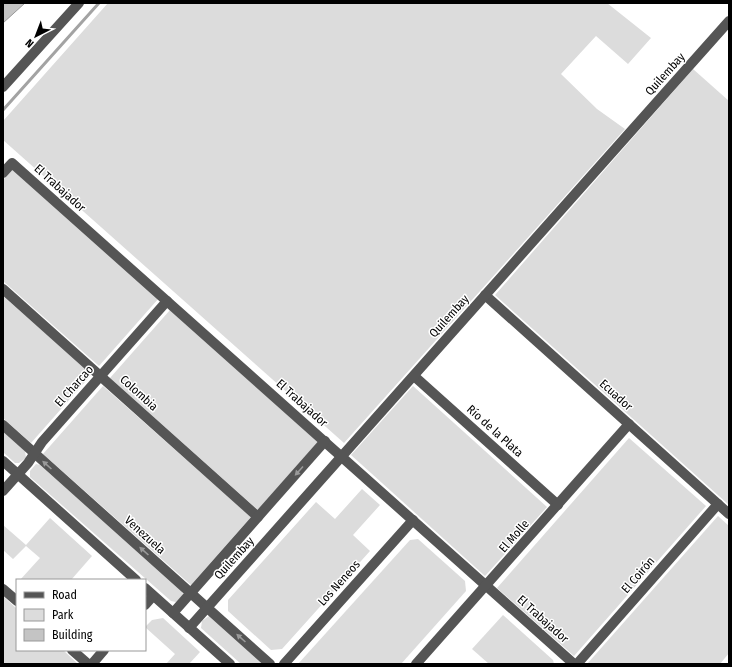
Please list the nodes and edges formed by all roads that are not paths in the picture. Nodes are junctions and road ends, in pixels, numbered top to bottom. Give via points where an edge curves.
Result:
1 (79, 3) edge
2 (729, 21) edge
3 (3, 87) edge
4 (3, 173) edge
5 (3, 290) edge
6 (485, 295) junction
7 (168, 301) junction
8 (101, 376) junction
9 (414, 376) junction
10 (629, 424) junction
11 (3, 425) edge
12 (325, 441) junction
13 (34, 453) junction
14 (342, 456) junction
15 (3, 461) edge
16 (18, 474) junction
17 (3, 491) edge
18 (718, 504) junction
19 (558, 505) junction
20 (729, 514) edge
21 (258, 517) junction
22 (413, 520) junction
23 (135, 579) edge
24 (487, 586) junction
25 (3, 588) edge
26 (146, 589) edge
27 (191, 593) junction
28 (153, 596) junction
29 (16, 600) edge
30 (146, 604) edge
31 (207, 608) junction
32 (173, 613) junction
33 (189, 628) junction
34 (73, 651) edge
35 (103, 651) edge
36 (88, 664) edge
37 (92, 664) edge
38 (230, 664) edge
39 (270, 664) edge
40 (284, 664) edge
41 (416, 664) edge
42 (574, 664) edge
43 (577, 664) edge

1 - 3 street
2 - 6 street, Quilembay
4 - 7 street, El Trabajador via 12,163
5 - 8 street, Colombia
6 - 9 street, Quilembay
6 - 10 street, Ecuador
7 - 8 street, El Charcao
7 - 12 street, El Trabajador
8 - 13 street, El Charcao
8 - 21 street, Colombia
9 - 14 street, Quilembay
9 - 19 street, Río de la Plata
10 - 18 street, Ecuador
10 - 19 street, El Molle
11 - 13 street, Venezuela
12 - 14 street, El Trabajador
12 -> 21 street, Quilembay
13 - 16 street, El Charcao
27 -> 13 street, Venezuela
14 - 22 street, El Trabajador
14 - 31 street, Quilembay
15 - 16 street
16 - 17 street, El Charcao
16 - 23 street
18 - 20 street, Ecuador
18 - 43 street, El Coirón
19 - 24 street, El Molle
21 - 27 street, Quilembay
22 - 24 street, El Trabajador
22 - 40 street, Los Neneos
24 - 41 street, El Molle
24 - 42 street, El Trabajador
25 - 29 street
26 - 28 street
27 - 31 street, Venezuela
27 - 32 street, Quilembay
28 - 30 street
28 - 32 street
31 - 33 street, Quilembay
39 -> 31 street, Venezuela
32 - 33 street
33 - 38 street
34 - 36 street
35 - 37 street

